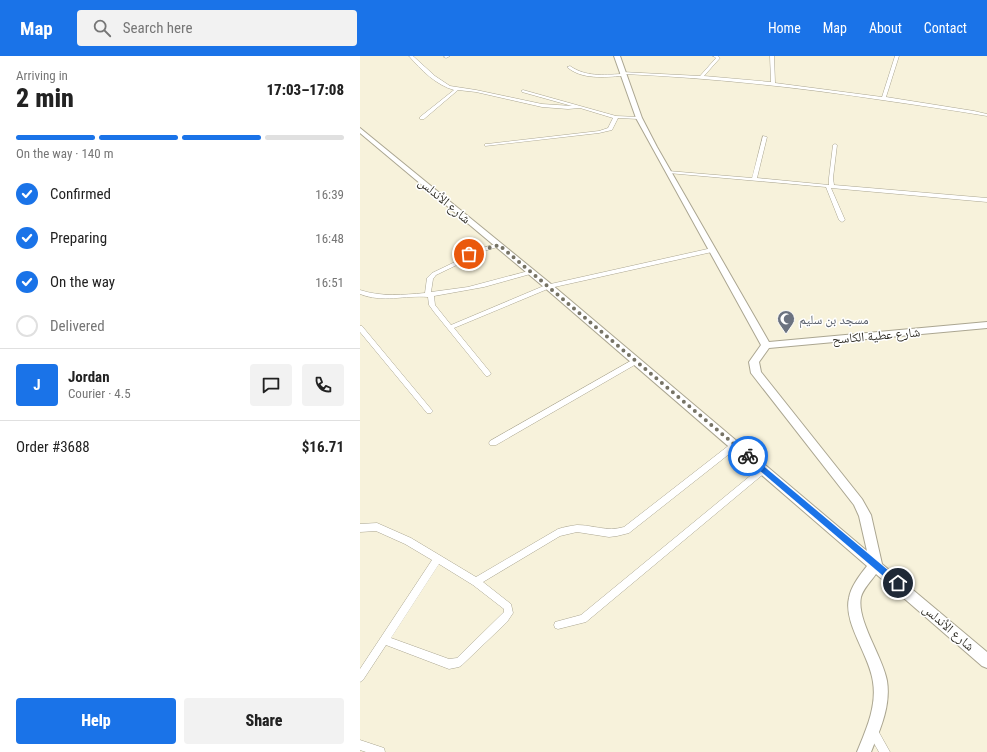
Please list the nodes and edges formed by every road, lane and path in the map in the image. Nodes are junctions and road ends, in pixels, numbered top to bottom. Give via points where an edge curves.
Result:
1 (411, 56) edge
2 (617, 56) edge
3 (715, 56) edge
4 (772, 56) edge
5 (897, 56) edge
6 (569, 67) dead end
7 (623, 74) junction
8 (701, 77) junction
9 (772, 83) junction
10 (457, 89) junction
11 (523, 91) dead end
12 (883, 99) junction
13 (582, 107) junction
14 (987, 115) edge
15 (616, 117) junction
16 (422, 118) dead end
17 (639, 118) junction
18 (360, 130) edge
19 (765, 137) dead end
20 (487, 145) dead end
21 (835, 145) dead end
22 (668, 172) junction
23 (754, 180) junction
24 (830, 187) junction
25 (987, 200) edge
26 (842, 220) dead end
27 (499, 245) junction
28 (712, 250) junction
29 (532, 272) junction
30 (548, 286) junction
31 (362, 294) edge
32 (430, 295) junction
33 (987, 325) edge
34 (360, 328) edge
35 (449, 328) junction
36 (766, 345) junction
37 (636, 361) junction
38 (488, 374) dead end
39 (429, 411) dead end
40 (493, 443) dead end
41 (735, 445) junction
42 (764, 469) junction
43 (362, 530) edge
44 (438, 559) junction
45 (876, 564) junction
46 (476, 582) junction
47 (558, 625) dead end
48 (384, 640) junction
49 (987, 660) edge
50 (360, 677) edge
51 (872, 731) junction
52 (360, 745) edge
53 (380, 752) edge
54 (864, 752) edge
55 (885, 752) edge

1 - 10 street via 427,73
2 - 7 main road
3 - 8 street via 718,58
4 - 9 street
5 - 12 street
6 - 7 street via 592,76
7 - 8 street
7 - 17 main road
8 - 9 street
9 - 12 street
10 - 13 street via 472,90 538,106
10 - 16 street
11 - 13 street
12 - 14 street
13 - 15 street
15 - 17 street
15 - 20 street via 610,130
17 - 22 main road
18 - 27 main road, شارع الأندلس
19 - 23 street
21 - 24 street
22 - 23 street
22 - 28 main road
23 - 24 street
24 - 25 street
24 - 26 street
27 - 29 main road, شارع الأندلس
27 - 32 street via 475,252 434,274 430,278
28 - 30 street
28 - 36 main road
29 - 30 main road, شارع الأندلس
29 - 32 street via 462,291
30 - 35 street
30 - 37 main road, شارع الأندلس
31 - 32 street via 382,297
32 - 35 street via 432,305
33 - 36 main road, شارع عطية الكاسح
34 - 39 street
35 - 38 street
36 - 45 main road via 754,362 756,373 858,502 865,515
37 - 40 street
37 - 41 main road, شارع الأندلس
41 - 42 main road, شارع الأندلس
41 - 46 street via 626,530 616,534 569,528
42 - 45 main road, شارع الأندلس
42 - 47 street via 583,619
43 - 44 street via 377,527 390,531
44 - 46 street
44 - 48 street
45 - 49 main road, شارع الأندلس
45 - 51 main road via 858,590 854,603 859,624 876,662 880,682 881,700
46 - 48 street via 508,607 508,612 504,619 459,662 449,664
48 - 50 street
51 - 54 main road
51 - 55 street
52 - 53 street

